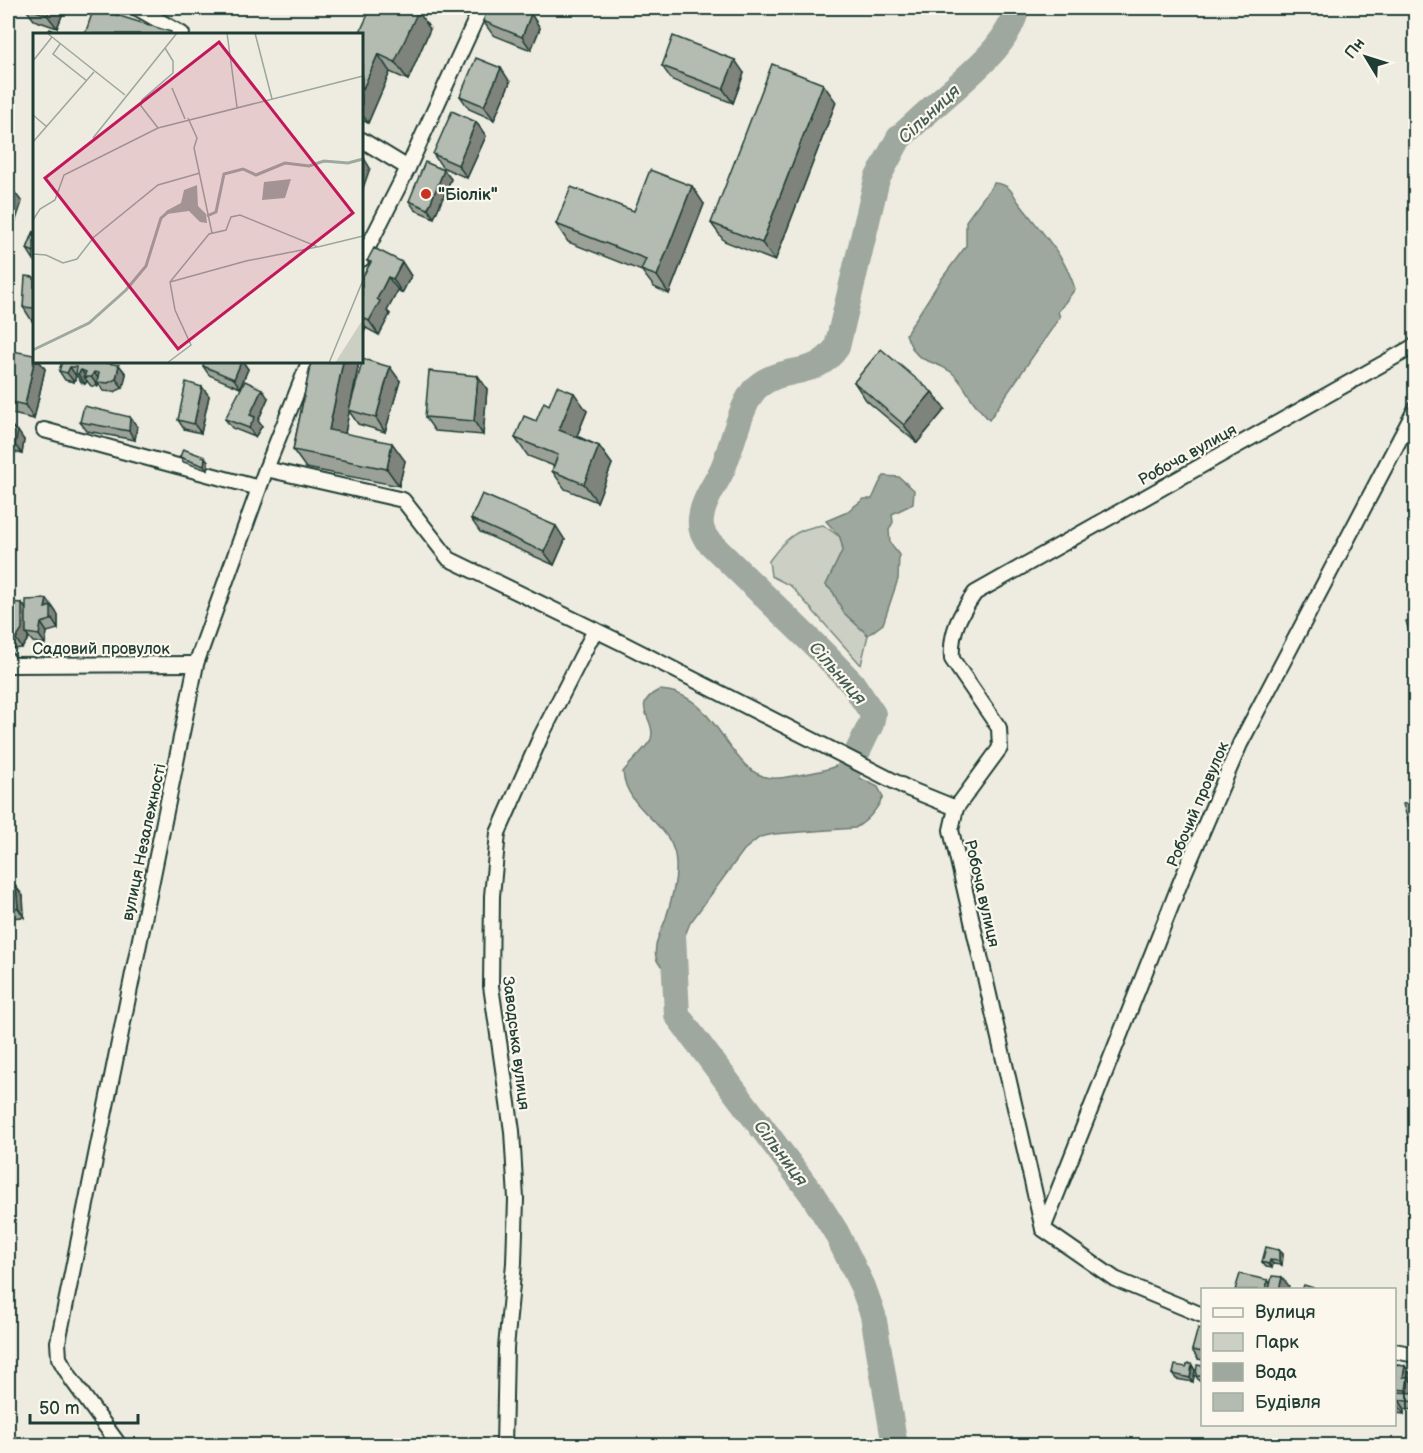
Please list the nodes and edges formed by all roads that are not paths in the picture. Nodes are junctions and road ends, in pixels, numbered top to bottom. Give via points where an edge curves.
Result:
1 (137, 8) edge
2 (481, 8) edge
3 (180, 33) edge
4 (363, 141) edge
5 (408, 168) junction
6 (363, 257) edge
7 (1416, 345) edge
8 (309, 363) edge
9 (1416, 408) edge
10 (44, 430) dead end
11 (266, 469) junction
12 (260, 488) junction
13 (595, 630) junction
14 (8, 660) edge
15 (196, 664) junction
16 (957, 808) junction
17 (1043, 1229) junction
18 (1201, 1314) edge
19 (1396, 1351) edge
20 (1416, 1355) edge
21 (120, 1446) edge
22 (504, 1446) edge

1 - 3 street
2 - 5 street
4 - 5 street
5 - 6 street
7 - 16 street, Робоча вулиця via 975,592 960,614 951,645 952,659 999,728 1000,748
8 - 11 street, вулиця Незалежності
9 - 17 street, Робочий провулок via 1240,744 1181,881
10 - 12 street
11 - 12 street, вулиця Незалежності
11 - 13 street via 403,500 449,559
12 - 15 street, вулиця Незалежності
13 - 16 street via 909,789
13 - 22 street, Заводська вулиця via 541,736 498,833 492,896 491,986 512,1131 516,1199
14 - 15 street, Садовий провулок via 11,665
15 - 21 street, вулиця Незалежності via 58,1342 59,1358 72,1380
16 - 17 street, Робоча вулиця via 951,830
17 - 18 street via 1115,1279
19 - 20 street

